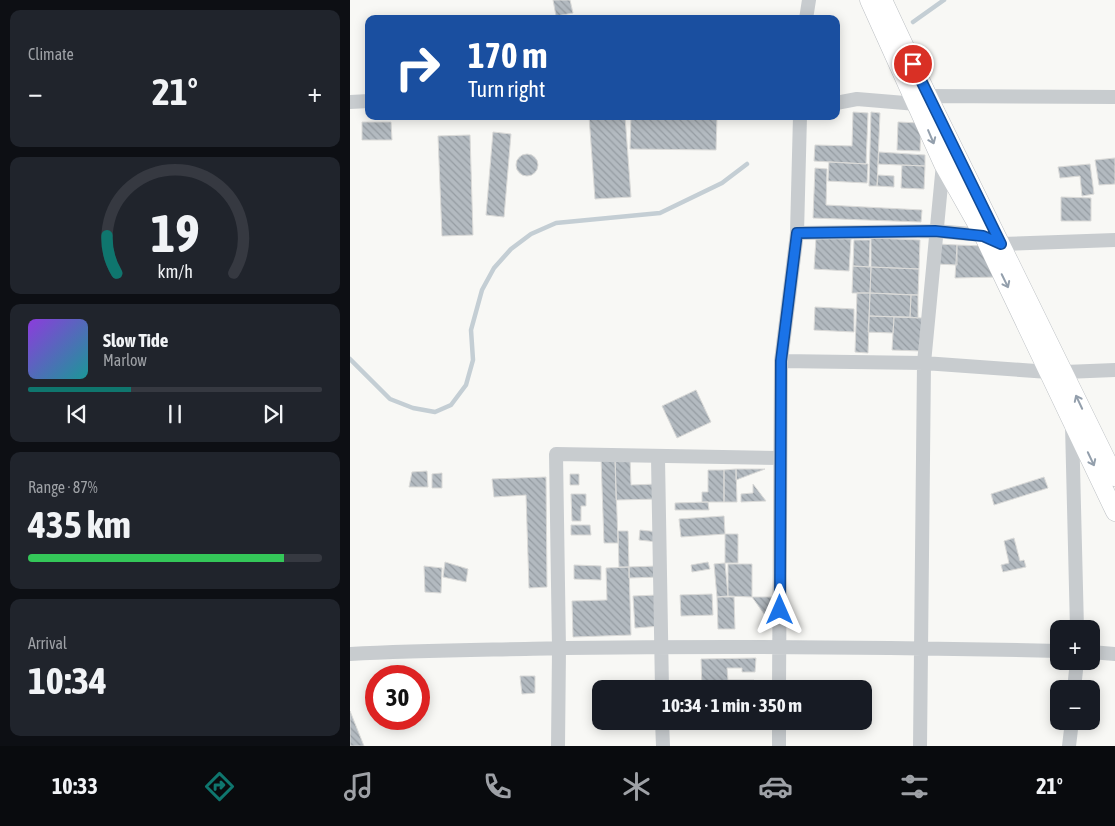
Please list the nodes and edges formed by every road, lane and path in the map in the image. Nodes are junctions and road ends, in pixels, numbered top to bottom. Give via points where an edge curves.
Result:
1 (809, 0) edge
2 (870, 0) edge
3 (883, 0) edge
4 (807, 15) edge
5 (1115, 97) edge
6 (922, 100) junction
7 (365, 101) edge
8 (350, 102) edge
9 (840, 102) edge
10 (800, 120) edge
11 (943, 164) junction
12 (935, 231) junction
13 (797, 233) junction
14 (983, 236) junction
15 (1115, 240) edge
16 (1001, 244) junction
17 (781, 361) junction
18 (924, 363) junction
19 (1115, 370) edge
20 (1057, 372) junction
21 (1072, 420) junction
22 (658, 458) junction
23 (780, 458) junction
24 (1115, 477) edge
25 (1115, 512) edge
26 (1077, 620) edge
27 (661, 647) junction
28 (921, 647) junction
29 (779, 648) junction
30 (559, 649) junction
31 (1050, 651) edge
32 (1100, 653) edge
33 (350, 654) edge
34 (1115, 654) edge
35 (662, 680) edge
36 (779, 680) edge
37 (662, 730) edge
38 (779, 730) edge
39 (1071, 730) edge
40 (558, 746) edge
41 (663, 746) edge
42 (779, 746) edge
43 (920, 746) edge
44 (1069, 746) edge

1 - 4 street
2 - 6 main road
3 - 6 main road
5 - 6 street
6 - 9 street
6 -> 11 main road
6 - 16 main road
7 - 8 street
10 - 13 street
11 - 12 street
11 - 14 main road
12 - 13 street
12 - 14 street
12 - 18 street
13 - 17 street
14 - 16 street
14 -> 20 main road
15 - 16 street
16 - 20 main road
17 - 18 street
17 - 23 street
18 - 20 street
18 - 28 street
19 - 20 street
20 - 21 main road
24 -> 20 main road
21 -> 25 main road
21 - 26 street
22 - 23 street
22 - 27 street
22 - 30 street via 556,454
23 - 29 street
27 - 29 street
27 - 30 street
27 - 35 street
28 - 29 street
28 - 31 street
28 - 43 street
29 - 36 street
30 - 33 street
30 - 40 street
32 - 34 street
37 - 41 street
38 - 42 street
39 - 44 street

